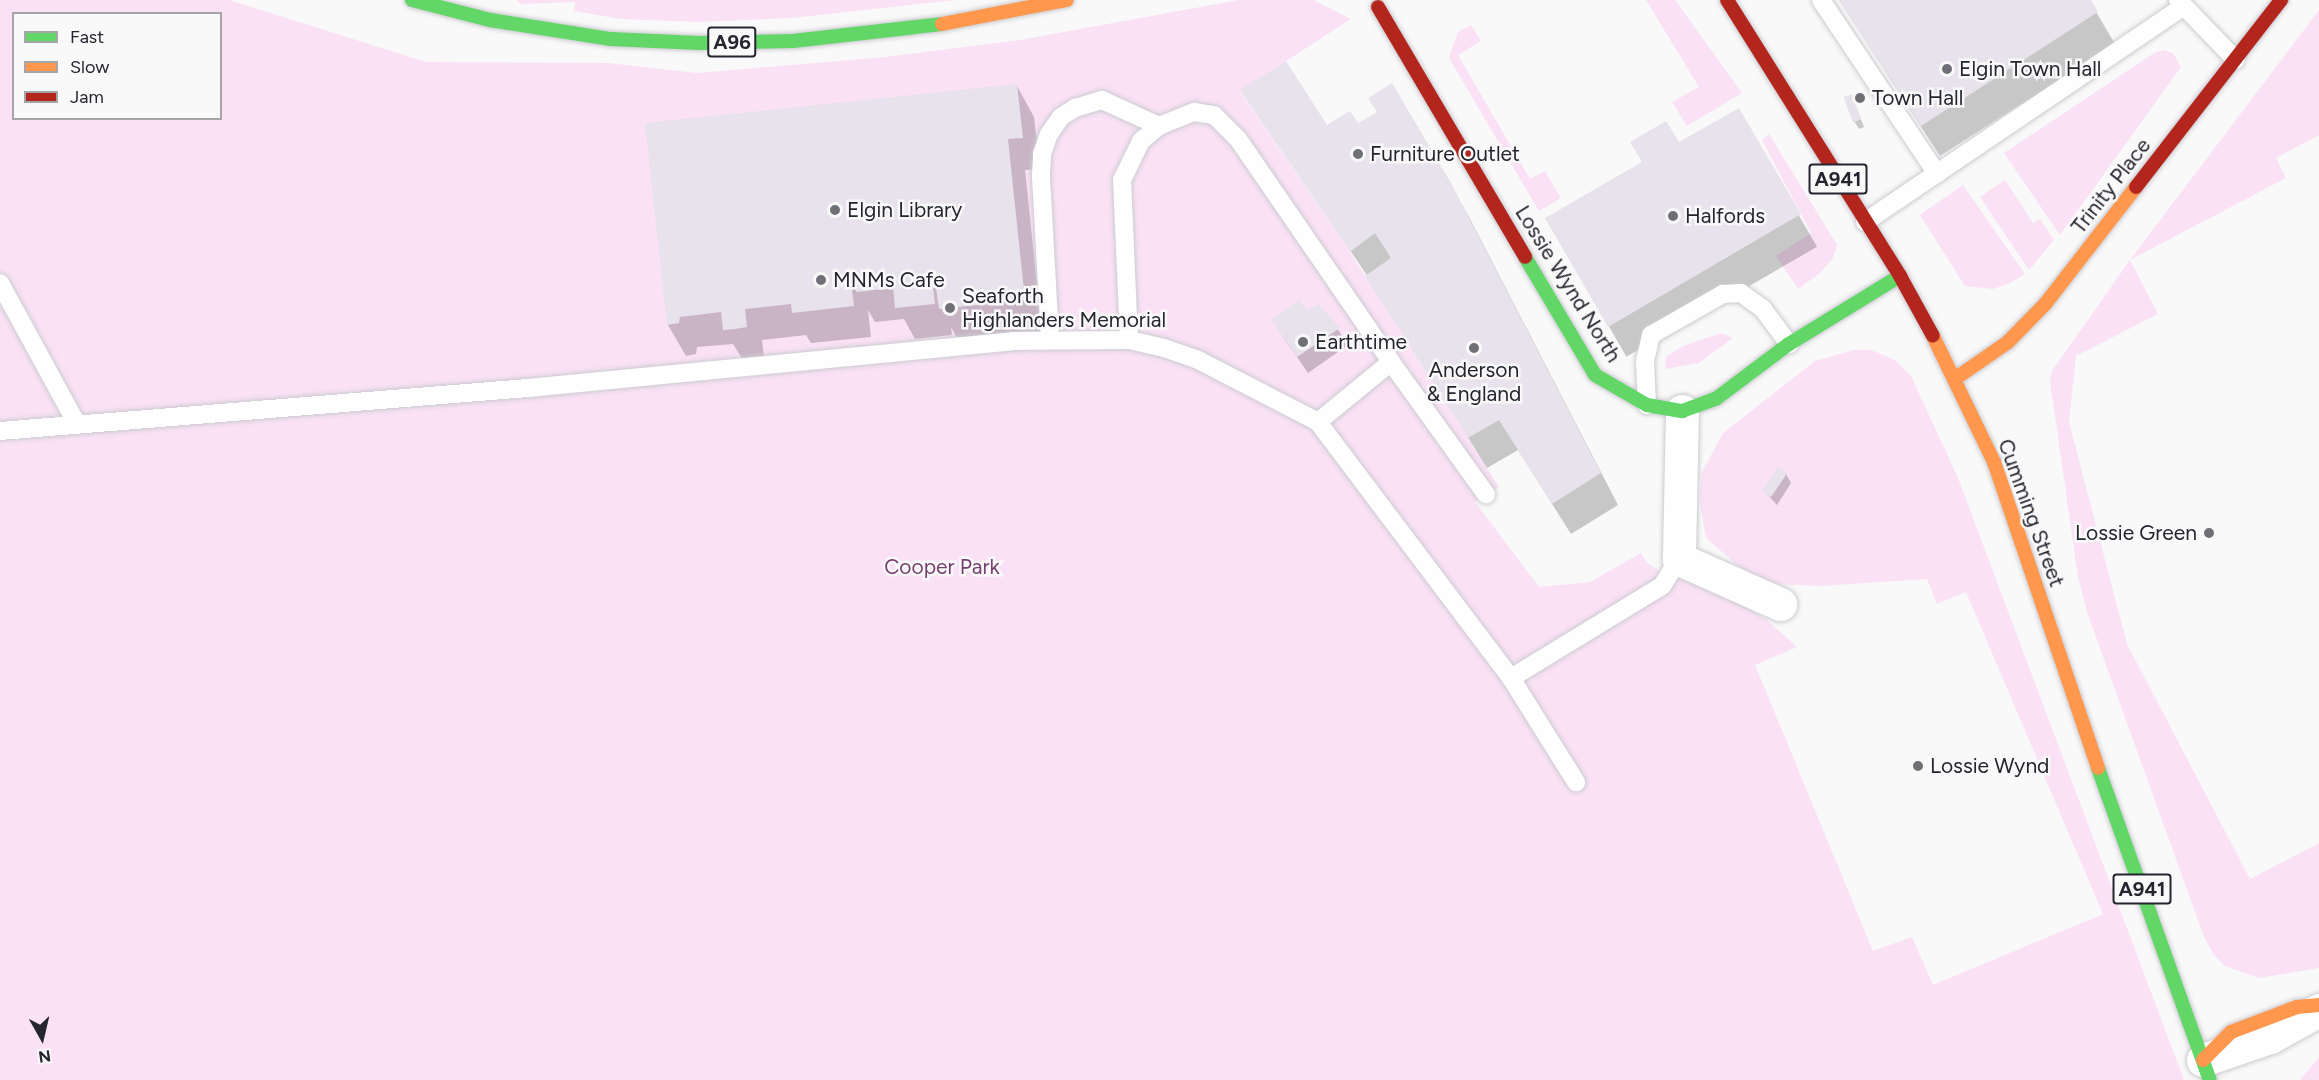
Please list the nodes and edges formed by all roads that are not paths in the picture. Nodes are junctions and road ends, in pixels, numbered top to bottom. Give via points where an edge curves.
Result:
1 (412, 0) edge
2 (1727, 0) edge
3 (1821, 0) edge
4 (2281, 0) edge
5 (1060, 1) edge
6 (2181, 4) edge
7 (1378, 7) dead end
8 (2236, 60) junction
9 (1159, 126) junction
10 (1937, 174) junction
11 (1865, 222) junction
12 (1900, 276) junction
13 (0, 283) edge
14 (1050, 338) junction
15 (1129, 340) junction
16 (1789, 344) junction
17 (1391, 362) junction
18 (1956, 378) junction
19 (1647, 405) junction
20 (1682, 411) junction
21 (1318, 422) junction
22 (77, 424) junction
23 (0, 431) edge
24 (1486, 494) dead end
25 (1679, 559) junction
26 (1780, 604) dead end
27 (1511, 678) junction
28 (1575, 782) dead end
29 (2319, 1005) edge
30 (2319, 1010) edge
31 (2207, 1070) edge

1 - 5 main road, A96 via 490,20 610,39 699,43 793,41 928,27
2 - 11 main road, Cumming Street / A941
3 - 10 lane
4 - 8 main road, Trinity Place
6 - 8 lane
6 - 10 lane
7 - 19 main road, Lossie Wynd North via 1595,375
8 - 18 main road, Trinity Place via 2046,303 2008,342
9 - 14 lane via 1102,100 1075,108 1061,117 1048,134 1041,176
9 - 15 lane via 1141,141 1122,180
9 - 17 lane via 1194,112 1222,121
10 - 11 lane
11 - 12 main road, Cumming Street / A941
12 - 16 main road
12 - 18 main road, Cumming Street / A941
13 - 22 lane
14 - 15 lane
14 - 22 lane via 528,388
15 - 21 lane via 1198,360
16 - 19 lane via 1763,309 1741,293 1723,294 1651,335 1645,361
16 - 20 main road via 1717,398
17 - 21 lane
17 - 24 lane
18 - 31 main road, Cumming Street / A941 via 1998,473 2080,718
19 - 20 main road, Lossie Wynd North
20 - 25 street
21 - 27 lane
22 - 23 lane
25 - 26 street
25 - 27 lane via 1662,586
27 - 28 lane
29 - 31 main road via 2297,1007 2231,1032
30 - 31 street

